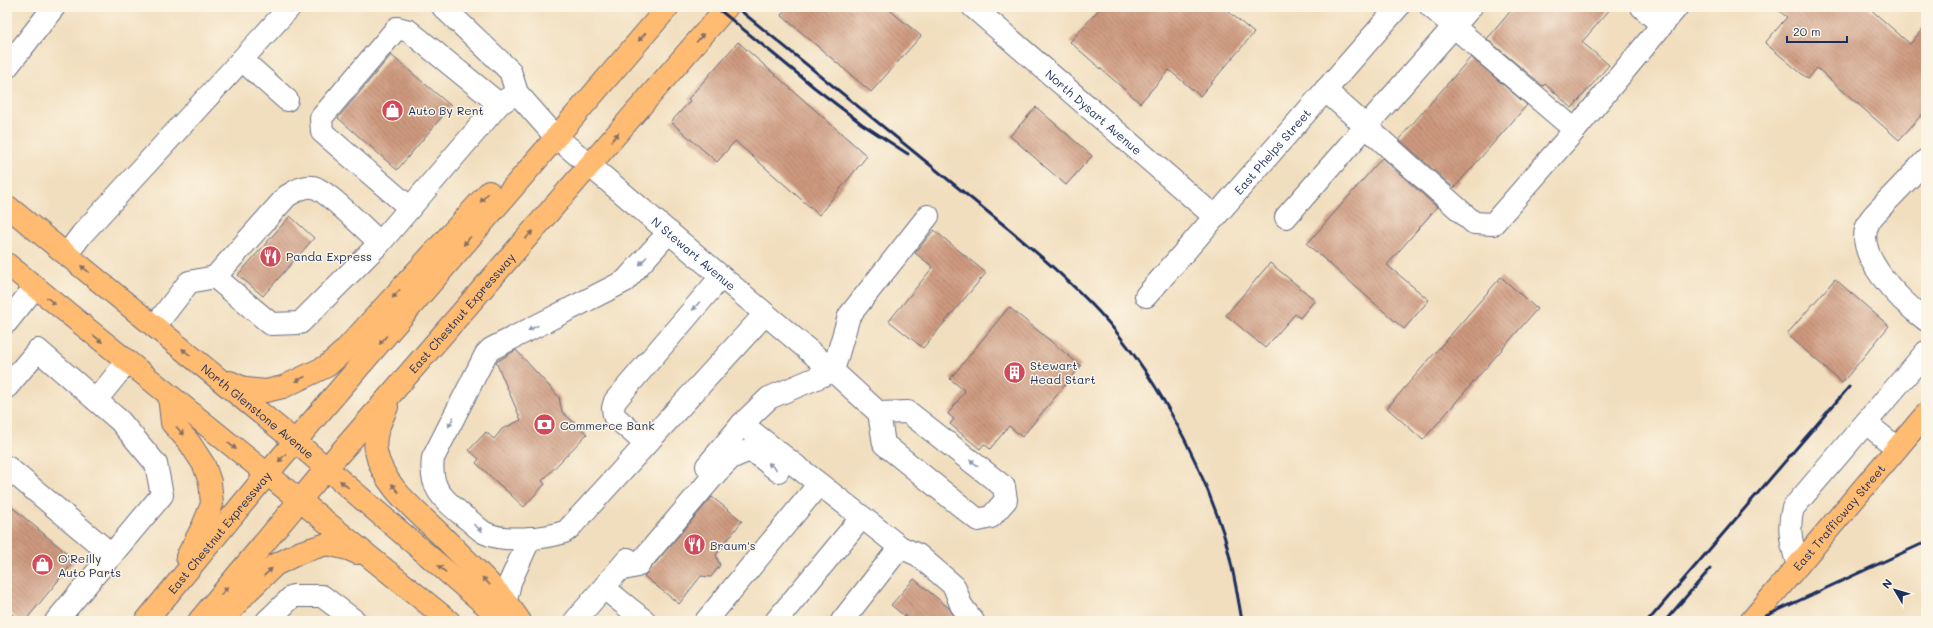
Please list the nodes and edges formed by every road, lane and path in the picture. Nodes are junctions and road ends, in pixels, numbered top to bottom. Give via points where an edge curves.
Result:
1 (54, 7) edge
2 (290, 7) edge
3 (443, 7) edge
4 (668, 7) edge
5 (727, 7) edge
6 (973, 7) edge
7 (1398, 7) edge
8 (1431, 7) edge
9 (1471, 7) edge
10 (1642, 7) edge
11 (1677, 7) edge
12 (1662, 25) junction
13 (1455, 26) junction
14 (242, 60) junction
15 (7, 67) edge
16 (1325, 90) junction
17 (517, 93) junction
18 (287, 100) dead end
19 (499, 104) junction
20 (1366, 126) junction
21 (1575, 130) junction
22 (555, 136) junction
23 (1926, 160) edge
24 (590, 165) junction
25 (7, 206) edge
26 (410, 208) junction
27 (928, 216) dead end
28 (1215, 217) junction
29 (1286, 217) dead end
30 (669, 232) junction
31 (380, 243) junction
32 (67, 254) junction
33 (7, 264) edge
34 (721, 276) junction
35 (215, 278) junction
36 (35, 287) junction
37 (1146, 296) dead end
38 (765, 314) junction
39 (1926, 320) edge
40 (7, 322) edge
41 (155, 326) junction
42 (1926, 352) edge
43 (127, 362) junction
44 (833, 371) junction
45 (216, 376) junction
46 (7, 387) edge
47 (394, 391) junction
48 (169, 395) junction
49 (96, 400) junction
50 (880, 413) junction
51 (1926, 414) edge
52 (1866, 423) junction
53 (742, 424) junction
54 (296, 442) junction
55 (646, 444) junction
56 (1897, 448) junction
57 (7, 467) edge
58 (326, 469) junction
59 (267, 474) junction
60 (818, 484) junction
61 (300, 501) junction
62 (862, 517) junction
63 (530, 538) junction
64 (900, 547) junction
65 (112, 555) junction
66 (379, 565) junction
67 (1798, 565) junction
68 (619, 570) junction
69 (604, 588) junction
70 (169, 594) junction
71 (502, 612) edge
72 (68, 617) edge
73 (146, 621) edge
74 (199, 621) edge
75 (222, 621) edge
76 (267, 621) edge
77 (355, 621) edge
78 (449, 621) edge
79 (520, 621) edge
80 (575, 621) edge
81 (645, 621) edge
82 (706, 621) edge
83 (776, 621) edge
84 (842, 621) edge
85 (973, 621) edge
86 (1752, 621) edge

1 - 15 street
2 - 14 street
3 - 17 street via 510,71
4 -> 22 main road, East Chestnut Expressway
24 -> 5 main road, East Chestnut Expressway
6 - 28 street, North Dysart Avenue
7 - 16 street, East Phelps Street
8 - 13 street
9 - 13 street
10 - 12 street
11 - 12 street
12 - 21 street
13 - 20 street
13 - 21 street
14 - 18 street
14 - 32 street via 82,234
16 - 20 street
16 - 28 street, East Phelps Street
17 - 19 street
17 - 22 street, N Stewart Avenue
19 - 26 street
19 - 26 street via 409,31 397,28 321,118 322,132
20 - 21 street via 1474,223 1493,224
20 - 29 street
22 - 24 street, N Stewart Avenue
22 -> 45 main road via 516,163 344,351 327,366 283,387 266,391 246,389
22 -> 54 main road, East Chestnut Expressway
23 - 39 street via 1869,221 1865,239 1869,256 1879,274
24 - 30 street, N Stewart Avenue
47 -> 24 main road, East Chestnut Expressway
25 - 32 main road, North Glenstone Avenue
26 - 31 street
27 - 44 street via 849,316
28 - 37 street, East Phelps Street
30 - 34 street, N Stewart Avenue
30 -> 63 street via 625,281 491,349 481,363 433,458 433,481 448,504 485,533 497,537 524,540
31 - 35 street via 300,323 271,324
31 - 35 street via 325,194 313,187 300,189 287,196
41 -> 32 main road, North Glenstone Avenue
33 - 36 main road
34 - 38 street, N Stewart Avenue
34 -> 55 street via 615,401 614,416
35 - 41 street via 189,282
36 - 40 street
36 -> 43 main road
38 - 44 street, N Stewart Avenue
38 - 55 street
45 -> 41 main road, North Glenstone Avenue
42 - 52 street
43 - 48 main road
43 - 49 street
44 - 50 street, N Stewart Avenue
44 - 53 street via 769,398
45 - 54 main road, North Glenstone Avenue
46 - 49 street via 38,350
47 - 58 main road, East Chestnut Expressway
71 -> 47 main road via 396,490 380,468 375,450 376,434
48 -> 59 main road
48 -> 70 main road via 172,422 204,464 210,482 212,504
49 - 65 street via 120,421 156,464 162,495
50 -> 50 street via 884,444 978,520 991,517 1006,500 1004,487 908,412
51 - 56 main road, East Trafficway Street
52 - 56 street
52 - 67 street via 1793,508 1790,518 1791,537
53 - 60 street
53 - 68 street
54 - 58 main road, North Glenstone Avenue
54 -> 59 main road, East Chestnut Expressway
55 - 63 street via 569,528 564,532
56 - 67 main road, East Trafficway Street
57 - 65 street
58 - 61 main road, East Chestnut Expressway
71 -> 58 main road, North Glenstone Avenue
59 - 61 main road
59 - 70 main road, East Chestnut Expressway
60 - 62 street
60 -> 68 street via 794,485 757,454 739,453 716,473 637,566
60 - 82 street
61 - 66 main road
74 -> 61 main road, East Chestnut Expressway
62 - 64 street
62 - 83 street
63 - 71 street via 510,582
64 - 84 street
64 - 85 street via 918,555 954,586 961,605
65 - 72 street
75 -> 66 main road via 275,565 301,552 327,544 348,549
66 - 78 main road
67 - 86 main road, East Trafficway Street
68 - 69 street
69 - 80 street
69 - 81 street
70 - 73 main road, East Chestnut Expressway
71 - 79 main road
76 - 77 street via 293,596 322,596

